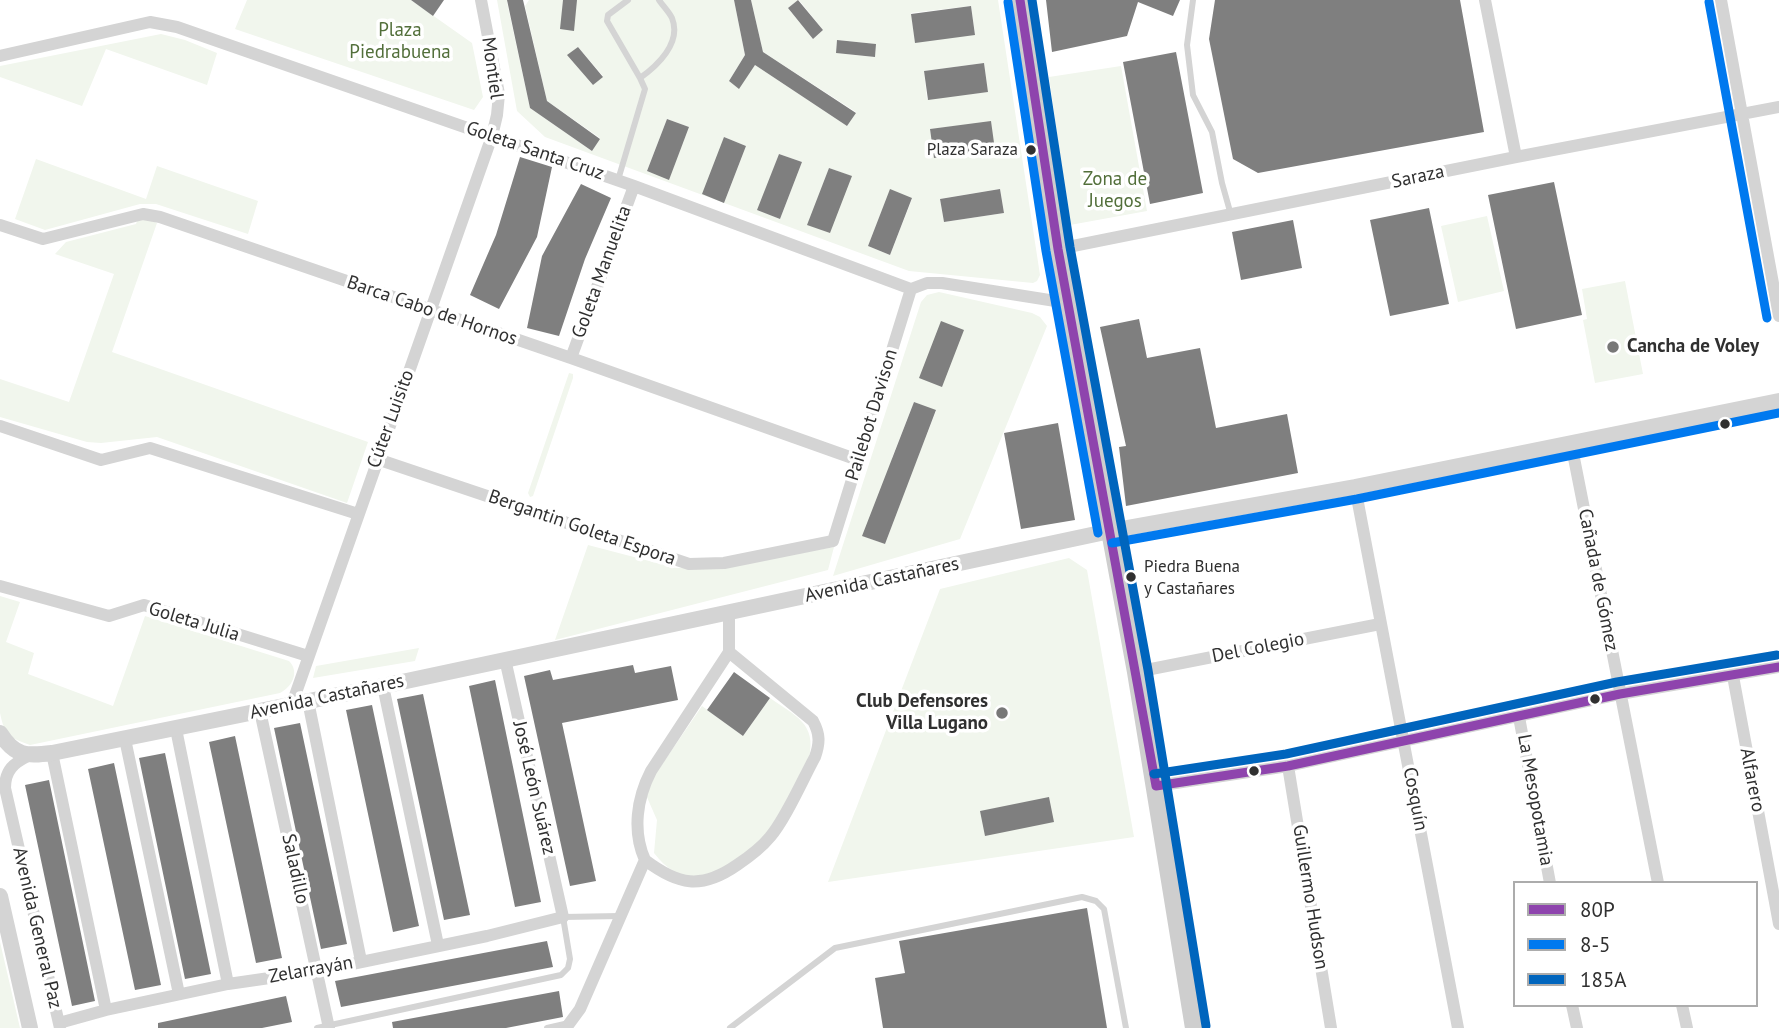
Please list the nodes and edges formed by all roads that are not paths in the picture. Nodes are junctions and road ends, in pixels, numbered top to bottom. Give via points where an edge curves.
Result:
1 (481, 0) edge
2 (628, 0) edge
3 (659, 0) edge
4 (1020, 0) edge
5 (1193, 0) edge
6 (1485, 0) edge
7 (1721, 0) edge
8 (0, 57) edge
9 (640, 78) junction
10 (1779, 107) edge
11 (1743, 114) junction
12 (492, 136) junction
13 (1516, 157) junction
14 (618, 180) junction
15 (634, 186) junction
16 (1231, 215) junction
17 (0, 225) edge
18 (1058, 249) junction
19 (911, 289) junction
20 (1068, 303) junction
21 (430, 310) junction
22 (1779, 316) edge
23 (571, 358) junction
24 (1779, 401) edge
25 (0, 426) edge
26 (1571, 443) junction
27 (377, 459) junction
28 (858, 460) junction
29 (1355, 487) junction
30 (358, 514) junction
31 (1110, 531) junction
32 (832, 541) joint
33 (0, 586) edge
34 (729, 612) junction
35 (1380, 624) junction
36 (729, 652) junction
37 (308, 656) junction
38 (505, 659) junction
39 (1779, 667) edge
40 (1136, 672) junction
41 (1733, 676) junction
42 (383, 686) junction
43 (1620, 694) junction
44 (300, 702) junction
45 (260, 711) junction
46 (1520, 717) junction
47 (176, 729) junction
48 (0, 733) edge
49 (125, 739) junction
50 (1405, 741) junction
51 (52, 753) junction
52 (28, 756) junction
53 (1288, 766) junction
54 (1156, 786) junction
55 (645, 859) junction
56 (1550, 881) edge
57 (1658, 881) edge
58 (0, 896) edge
59 (620, 916) junction
60 (563, 917) junction
61 (1779, 924) edge
62 (438, 945) junction
63 (362, 961) junction
64 (318, 971) junction
65 (228, 984) junction
66 (179, 994) junction
67 (1572, 1007) edge
68 (1682, 1007) edge
69 (106, 1010) junction
70 (568, 1025) edge
71 (60, 1026) edge
72 (325, 1027) edge
73 (30, 1028) edge
74 (547, 1028) edge
75 (730, 1028) edge
76 (1126, 1028) edge
77 (1194, 1028) edge
78 (1331, 1028) edge
79 (1458, 1028) edge
80 (1577, 1028) edge
81 (1687, 1028) edge

1 - 12 street, Montiel via 499,94
2 - 9 lane via 607,20
3 - 9 lane via 673,20 673,37 661,63
4 - 18 main road
5 - 16 lane via 1187,45 1193,95 1212,132
6 - 13 street
7 - 11 street
8 - 12 street, Goleta Santa Cruz via 150,22 177,27
9 - 14 lane via 645,89
10 - 11 street, Saraza
11 - 13 street, Saraza
11 - 22 street
12 - 14 street, Goleta Santa Cruz
12 - 21 street, Cúter Luisito
13 - 16 street, Saraza
14 - 15 street, Goleta Santa Cruz
15 - 19 street, Goleta Santa Cruz
15 - 23 street, Goleta Manuelita
16 - 18 street, Saraza
17 - 21 street, Barca Cabo de Hornos via 43,239 143,214 160,217
18 - 20 main road
19 - 20 street, Goleta Santa Cruz via 942,283
19 - 28 street, Pailebot Davison
20 - 31 main road
21 - 23 street, Barca Cabo de Hornos
21 - 27 street, Cúter Luisito
23 - 28 street, Barca Cabo de Hornos
24 - 26 street, Avenida Castañares
25 - 30 street via 101,460 150,448
26 - 29 street, Avenida Castañares
26 - 43 street, Cañada de Gómez
27 - 30 street, Cúter Luisito
27 - 32 street, Bergantin Goleta Espora via 689,564 724,563
28 - 32 street, Pailebot Davison
29 - 31 street, Avenida Castañares
29 - 35 street, Cosquín
30 - 37 street, Cúter Luisito
31 - 34 street, Avenida Castañares
31 - 40 main road
33 - 37 street, Goleta Julia via 109,616 144,604
34 - 36 street
34 - 38 street, Avenida Castañares
35 - 40 street, Del Colegio
35 - 50 street, Cosquín
36 - 55 street via 643,786 638,802 638,845
36 - 55 street via 813,721 819,743 815,757 772,836 725,873 703,882 683,881
37 - 44 street, Cúter Luisito
38 - 42 street, Avenida Castañares
38 - 60 street, José León Suárez
39 - 41 street
40 - 54 main road
41 - 43 street
41 - 61 street, Alfarero
42 - 44 street, Avenida Castañares
42 - 62 street
43 - 46 street
43 - 57 street, Cañada de Gómez
44 - 45 street, Avenida Castañares
44 - 63 street
45 - 47 street, Avenida Castañares
45 - 64 street, Saladillo
46 - 50 street
46 - 56 street, La Mesopotamia
47 - 49 street, Avenida Castañares
47 - 65 street
48 - 52 street via 14,750
49 - 51 street, Avenida Castañares
49 - 66 street
50 - 53 street
50 - 79 street, Cosquín
51 - 52 street, Avenida Castañares
51 - 69 street
52 - 71 street, Avenida General Paz via 14,763 5,788
53 - 54 street
53 - 78 street, Guillermo Hudson
54 - 77 main road
55 - 59 street
58 - 73 street, Avenida General Paz
59 - 60 lane
59 - 70 street via 580,1009
60 - 62 street, Zelarrayán
60 - 72 lane via 570,959 561,975
62 - 63 street, Zelarrayán
63 - 64 street, Zelarrayán
64 - 65 street, Zelarrayán
64 - 72 street, Saladillo
65 - 66 street, Zelarrayán
66 - 69 street, Zelarrayán
67 - 80 street
68 - 81 street
69 - 71 street, Zelarrayán
70 - 74 lane
75 - 76 lane via 835,948 1082,897 1104,909

